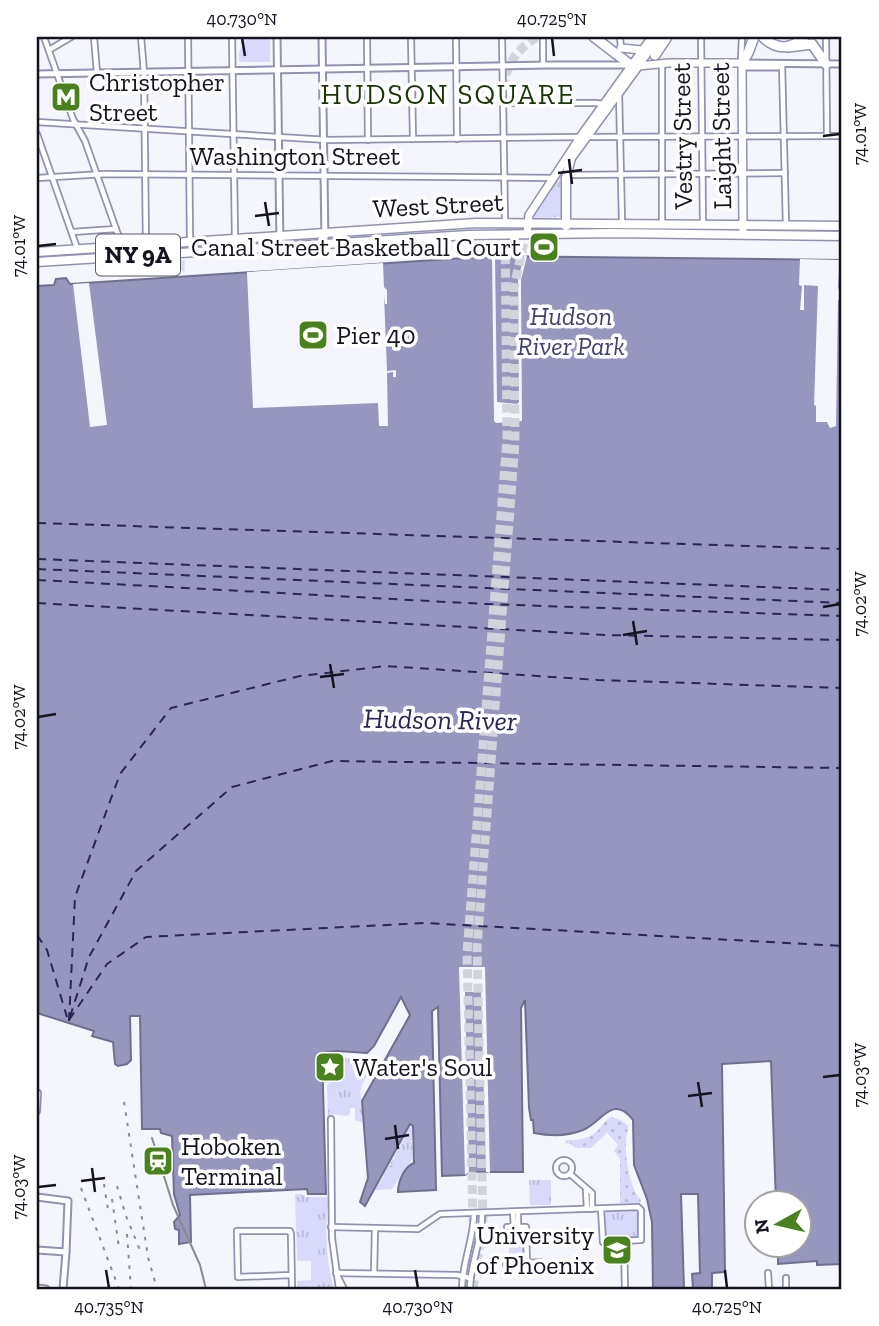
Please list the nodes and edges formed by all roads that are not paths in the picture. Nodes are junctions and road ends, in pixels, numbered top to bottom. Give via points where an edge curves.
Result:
1 (44, 37) edge
2 (71, 37) edge
3 (94, 37) edge
4 (142, 37) edge
5 (188, 37) edge
6 (232, 37) edge
7 (277, 37) edge
8 (322, 37) edge
9 (367, 37) edge
10 (411, 37) edge
11 (456, 37) edge
12 (502, 37) edge
13 (543, 37) edge
14 (594, 37) edge
15 (600, 37) edge
16 (620, 37) edge
17 (652, 37) edge
18 (659, 37) edge
19 (667, 37) edge
20 (701, 37) edge
21 (742, 37) edge
22 (754, 37) edge
23 (763, 37) edge
24 (804, 37) edge
25 (826, 37) edge
26 (788, 47) junction
27 (621, 48) junction
28 (49, 50) junction
29 (648, 53) junction
30 (782, 64) junction
31 (826, 64) junction
32 (842, 64) edge
33 (543, 65) junction
34 (662, 65) junction
35 (701, 65) junction
36 (742, 65) junction
37 (503, 66) junction
38 (635, 66) junction
39 (412, 67) junction
40 (456, 67) junction
41 (367, 68) junction
42 (278, 69) junction
43 (323, 69) junction
44 (233, 70) junction
45 (188, 71) junction
46 (144, 72) junction
47 (97, 73) junction
48 (37, 74) edge
49 (57, 74) junction
50 (619, 92) junction
51 (503, 103) junction
52 (603, 104) junction
53 (37, 122) edge
54 (76, 124) junction
55 (144, 128) junction
56 (189, 131) junction
57 (37, 134) edge
58 (234, 134) junction
59 (742, 136) junction
60 (784, 136) junction
61 (827, 136) junction
62 (842, 136) edge
63 (278, 137) junction
64 (583, 137) junction
65 (621, 137) junction
66 (662, 137) junction
67 (702, 137) junction
68 (503, 138) junction
69 (413, 139) junction
70 (457, 139) junction
71 (323, 140) junction
72 (368, 140) junction
73 (785, 173) junction
74 (97, 174) junction
75 (702, 174) junction
76 (743, 174) junction
77 (145, 175) junction
78 (190, 175) junction
79 (279, 175) junction
80 (324, 175) junction
81 (622, 175) junction
82 (662, 175) junction
83 (234, 176) junction
84 (567, 176) junction
85 (52, 177) junction
86 (504, 177) junction
87 (37, 178) edge
88 (554, 178) junction
89 (527, 221) junction
90 (505, 222) junction
91 (566, 222) junction
92 (622, 222) junction
93 (662, 223) junction
94 (703, 224) junction
95 (744, 225) junction
96 (786, 225) junction
97 (842, 226) edge
98 (116, 229) junction
99 (72, 232) junction
100 (325, 232) junction
101 (527, 233) junction
102 (566, 233) junction
103 (702, 234) junction
104 (280, 235) junction
105 (743, 235) junction
106 (842, 236) edge
107 (235, 238) junction
108 (190, 241) junction
109 (325, 243) junction
110 (146, 244) junction
111 (122, 246) junction
112 (280, 246) junction
113 (77, 249) junction
114 (37, 252) edge
115 (37, 262) edge
116 (38, 1093) dead end
117 (37, 1111) edge
118 (331, 1119) dead end
119 (570, 1174) dead end
120 (37, 1197) edge
121 (590, 1209) junction
122 (601, 1209) junction
123 (515, 1212) junction
124 (474, 1213) junction
125 (482, 1213) junction
126 (331, 1227) junction
127 (507, 1227) dead end
128 (516, 1227) junction
129 (375, 1228) junction
130 (624, 1242) junction
131 (37, 1250) edge
132 (66, 1252) junction
133 (540, 1262) dead end
134 (527, 1264) junction
135 (506, 1265) dead end
136 (336, 1273) junction
137 (374, 1273) junction
138 (768, 1273) dead end
139 (291, 1275) junction
140 (463, 1275) junction
141 (470, 1278) junction
142 (786, 1278) dead end
143 (37, 1288) edge
144 (46, 1289) edge
145 (63, 1289) edge
146 (292, 1289) edge
147 (341, 1289) edge
148 (462, 1289) edge
149 (470, 1289) edge
150 (625, 1289) edge
151 (769, 1289) edge
152 (786, 1289) edge

1 - 28 street
2 - 28 street
3 - 47 street
4 - 46 street
5 - 45 street
6 - 44 street
7 - 42 main road
8 - 43 main road
9 - 41 street
10 - 39 street
11 - 40 street
12 - 37 street
13 - 33 street
14 - 38 highway
15 - 27 highway
16 - 27 street
17 - 29 main road
18 - 29 main road
19 - 29 highway
20 - 35 street, Vestry Street
21 - 36 street, Laight Street
22 - 36 highway
23 - 26 highway via 773,45
24 - 26 highway
25 - 31 street
26 - 31 highway via 813,44
27 - 29 main road
28 - 49 street
29 - 34 main road
29 - 38 main road
30 - 31 main road
30 - 36 main road
30 - 60 street
31 - 32 main road
31 - 61 street
33 - 37 main road
33 - 38 main road
34 - 35 main road
34 - 38 main road
34 - 66 street
35 - 36 main road
35 - 67 street, Vestry Street
36 - 59 main road, Laight Street
37 - 40 main road
37 - 51 street
38 - 50 highway
38 - 52 main road
39 - 40 main road
39 - 41 main road
39 - 69 street
40 - 70 street
41 - 43 main road
41 - 72 street
42 - 43 main road
42 - 44 main road
42 - 63 main road
43 - 71 main road
44 - 45 main road
44 - 58 street
45 - 46 main road
45 - 56 street
46 - 47 main road
46 - 55 street
47 - 49 main road
48 - 49 main road
49 - 54 street
50 - 64 highway
50 - 65 street
51 - 52 street
51 - 68 street
52 - 64 main road
53 - 54 street
54 - 55 street
54 - 74 street
55 - 56 street
55 - 77 street
56 - 58 street
56 - 78 street
57 - 85 street
58 - 63 street
58 - 83 street
59 - 60 street
59 - 67 street
59 - 76 main road, Laight Street
60 - 61 street
60 - 73 street
61 - 62 street
63 - 71 street
63 - 79 main road
64 - 65 street
64 - 68 street
64 - 84 highway
64 - 88 main road
65 - 66 street
65 - 81 street
66 - 67 street
66 - 82 street
67 - 75 street, Vestry Street
68 - 70 street
68 - 86 street
69 - 70 street
69 - 72 street
71 - 72 street
71 - 80 main road
73 - 76 street
73 - 96 street
74 - 77 street, Washington Street
74 - 85 street, Washington Street
74 - 98 street
75 - 76 street
75 - 82 street
75 - 94 street, Vestry Street
76 - 95 main road, Laight Street
77 - 78 street, Washington Street
77 - 110 street
78 - 83 street, Washington Street
78 - 108 street
79 - 80 street, Washington Street
79 - 83 street, Washington Street
79 - 104 main road
80 - 86 street, Washington Street
80 - 100 main road
81 - 82 street
81 - 84 street
81 - 92 street
82 - 93 street
83 - 107 street
84 - 91 highway
85 - 87 street, Washington Street
85 - 99 street
86 - 88 street, Washington Street
86 - 90 street
88 - 89 main road
89 - 90 highway, West Street / NY 9A
89 - 91 highway, West Street / NY 9A
89 - 101 main road
90 - 100 highway, West Street / NY 9A
91 - 92 highway, West Street / NY 9A
91 - 102 highway
92 - 93 highway, West Street / NY 9A
93 - 94 highway, West Street / NY 9A
94 - 95 highway, West Street / NY 9A
94 - 103 street, Vestry Street
95 - 96 highway, West Street / NY 9A
95 - 105 main road, Laight Street
96 - 97 highway, West Street / NY 9A
98 - 99 street
98 - 111 street
99 - 113 street
100 - 104 highway, West Street / NY 9A
100 - 109 main road
101 - 102 highway, West Street / NY 9A
101 - 109 highway, West Street / NY 9A
102 - 103 highway, West Street / NY 9A
103 - 105 highway, West Street / NY 9A
104 - 107 highway, West Street / NY 9A
104 - 112 main road
105 - 106 highway, West Street / NY 9A
107 - 108 highway, West Street / NY 9A
108 - 110 highway, West Street / NY 9A
109 - 112 highway, West Street / NY 9A
110 - 111 highway, West Street / NY 9A
111 - 113 highway, West Street / NY 9A
112 - 115 highway, West Street / NY 9A
113 - 114 highway, West Street / NY 9A
116 - 117 street
118 - 126 street
119 - 121 street via 586,1189
120 - 132 main road via 68,1201
121 - 122 street
121 - 123 street
122 - 130 street via 602,1241
122 - 130 street via 641,1209 641,1240
123 - 125 street
123 - 128 street
124 - 125 street
124 - 129 street via 438,1214 421,1228
124 - 140 street
125 - 141 street
126 - 129 street
126 - 136 street
127 - 128 street
128 - 134 street via 526,1227
129 - 137 street
130 - 150 street
131 - 132 main road
132 - 145 main road
133 - 134 street
134 - 135 street
136 - 137 street
136 - 147 street
137 - 140 street
138 - 151 street
139 - 139 street via 289,1231 237,1231 238,1277
139 - 146 street
140 - 141 street
140 - 148 street
141 - 149 street
142 - 152 street
143 - 144 main road

